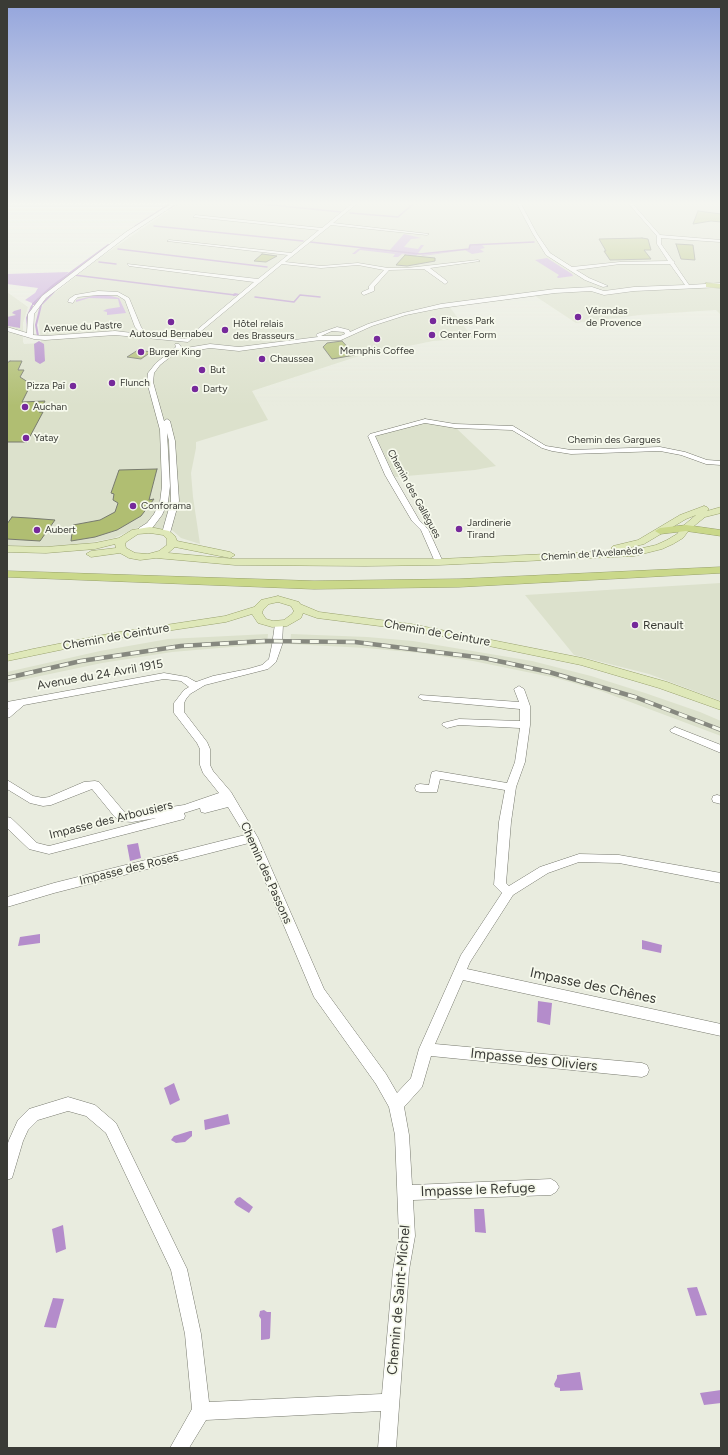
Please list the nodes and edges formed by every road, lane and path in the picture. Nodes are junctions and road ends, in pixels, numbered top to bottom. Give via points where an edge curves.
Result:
1 (80, 270) edge
2 (169, 270) edge
3 (273, 270) edge
4 (387, 270) edge
5 (430, 270) edge
6 (572, 270) edge
7 (678, 270) edge
8 (587, 279) junction
9 (258, 281) junction
10 (445, 282) dead end
11 (687, 285) junction
12 (709, 285) joint
13 (721, 285) edge
14 (592, 288) junction
15 (608, 288) junction
16 (597, 292) junction
17 (364, 294) dead end
18 (532, 295) junction
19 (71, 302) dead end
20 (205, 324) junction
21 (138, 327) junction
22 (363, 327) junction
23 (341, 329) junction
24 (7, 331) edge
25 (122, 333) junction
26 (145, 335) junction
27 (328, 335) junction
28 (348, 335) junction
29 (30, 336) junction
30 (166, 338) junction
31 (186, 340) junction
32 (200, 342) junction
33 (178, 346) junction
34 (189, 350) junction
35 (371, 436) joint
36 (721, 463) edge
37 (721, 507) edge
38 (721, 510) edge
39 (686, 528) junction
40 (142, 530) junction
41 (660, 531) junction
42 (166, 533) junction
43 (721, 533) edge
44 (172, 543) junction
45 (122, 545) junction
46 (7, 549) edge
47 (7, 554) edge
48 (157, 555) junction
49 (499, 559) junction
50 (266, 561) junction
51 (439, 562) junction
52 (721, 562) edge
53 (7, 566) edge
54 (721, 570) edge
55 (7, 574) edge
56 (298, 607) junction
57 (258, 609) junction
58 (317, 615) junction
59 (226, 620) junction
60 (293, 620) junction
61 (262, 621) junction
62 (280, 624) junction
63 (7, 658) edge
64 (556, 658) junction
65 (196, 687) junction
66 (519, 689) dead end
67 (423, 698) dead end
68 (20, 702) junction
69 (7, 705) edge
70 (525, 706) junction
71 (721, 706) edge
72 (721, 711) edge
73 (7, 715) edge
74 (447, 725) dead end
75 (525, 725) junction
76 (675, 730) dead end
77 (721, 749) edge
78 (7, 784) edge
79 (511, 787) junction
80 (420, 788) dead end
81 (229, 799) junction
82 (7, 821) edge
83 (252, 838) junction
84 (721, 878) edge
85 (509, 892) junction
86 (7, 902) edge
87 (458, 973) junction
88 (721, 1030) edge
89 (426, 1049) junction
90 (642, 1070) dead end
91 (396, 1105) junction
92 (7, 1172) edge
93 (551, 1188) dead end
94 (406, 1193) junction
95 (390, 1402) junction
96 (201, 1411) junction
97 (179, 1448) edge
98 (387, 1448) edge

1 - 29 street via 44,297 32,314
2 - 9 street
3 - 9 street
4 - 17 street via 371,287 372,290
5 - 10 street
6 - 8 street
7 - 11 street
8 - 14 street
8 - 15 street
9 - 20 street
11 - 13 street
11 - 15 street
12 - 13 highway
12 - 15 street
14 - 15 street
14 - 16 street
14 - 18 street
15 - 16 street via 607,293
16 - 18 street
18 - 22 street via 435,307
19 - 21 street, Avenue du Pastre via 75,297 89,294 118,294 127,299
20 - 30 street via 186,336
20 - 31 street
20 - 32 street via 198,334
21 - 25 street
21 - 26 street, Avenue du Pastre
22 - 23 street
22 - 28 street
23 - 27 street via 331,330
23 - 28 street via 347,331
24 - 29 street, Avenue du Pastre
24 - 33 street, Avenue du Pastre via 27,338 45,340 124,335 163,340
25 - 26 street, Avenue du Pastre
25 - 29 street, Avenue du Pastre via 53,338
26 - 30 street, Avenue du Pastre
27 - 28 street via 341,338
27 - 32 street via 248,348
30 - 31 street, Avenue du Pastre
31 - 32 street, Avenue du Pastre
31 - 33 street
32 - 34 street
33 - 34 street, Avenue du Pastre
33 - 40 street via 151,373 150,382 163,430 166,486 164,502 158,515
34 - 42 street via 177,354 156,373 155,381 172,441 175,501
35 - 36 street, Chemin des Gargues via 430,421 455,426 513,428 544,447 556,450 571,452 660,449 683,453 706,462
35 - 51 street, Chemin des Gallègues via 389,475 416,521 424,529
37 - 41 main road, Chemin de l'Avelanède via 700,510
38 - 39 main road, Chemin de l'Avelanède via 702,515
39 - 41 highway
39 - 43 highway
39 - 49 main road, Chemin de l'Avelanède via 680,536 670,542 634,553
40 - 42 main road via 159,530
40 - 45 main road via 129,535
41 - 49 main road, Chemin de l'Avelanède via 641,542 622,547
42 - 44 main road via 172,538
44 - 48 main road via 167,550
44 - 50 main road
45 - 46 main road via 46,550
45 - 47 main road via 79,554
45 - 48 main road via 126,554 140,558
48 - 50 main road via 192,559
49 - 51 main road, Chemin de l'Avelanède
50 - 51 main road, Chemin de l'Avelanède
52 - 53 highway via 398,576 247,575
54 - 55 highway via 459,583 314,585
56 - 57 main road via 290,601 278,599 265,602
56 - 58 main road, Chemin de Ceinture
56 - 60 main road via 299,611
57 - 59 main road, Chemin de Ceinture
57 - 61 main road via 257,613
58 - 60 main road, Chemin de Ceinture
58 - 64 main road, Chemin de Ceinture via 411,627
59 - 61 main road, Chemin de Ceinture
59 - 63 main road, Chemin de Ceinture via 113,636
60 - 62 main road
61 - 62 main road
62 - 65 street, Chemin des Passons via 273,660 265,667 214,679
64 - 71 main road, Chemin de Ceinture via 582,662 663,684
64 - 72 main road, Chemin de Ceinture via 661,689
65 - 68 street, Avenue du 24 Avril 1915 via 184,679 164,676
65 - 81 street, Chemin des Passons via 179,703 179,713 202,742 206,769
66 - 70 street
67 - 70 street
68 - 69 street, Avenue du 24 Avril 1915
68 - 73 street
70 - 75 street
74 - 75 street via 459,722
75 - 79 street via 520,762
76 - 77 street
78 - 81 street via 30,799 43,802 88,785 95,785 124,818
79 - 80 street via 436,775 433,789
79 - 85 street via 500,885
81 - 82 street, Impasse des Arbousiers via 49,850 33,846
81 - 83 street, Chemin des Passons
83 - 86 street, Impasse des Roses
83 - 91 street, Chemin des Passons via 319,993 381,1079
84 - 85 street via 619,859 579,858 544,870
85 - 87 street via 464,959
87 - 88 street, Impasse des Chênes
87 - 89 street
89 - 90 street, Impasse des Oliviers
89 - 91 street via 417,1082
91 - 94 street, Chemin de Saint-Michel via 402,1135
92 - 96 street via 16,1140 23,1125 34,1114 68,1104 90,1110 111,1128 179,1269 193,1334
93 - 94 street, Impasse le Refuge
94 - 95 street, Chemin de Saint-Michel via 407,1236 401,1270
95 - 96 street
95 - 98 street, Chemin de Saint-Michel
96 - 97 street

